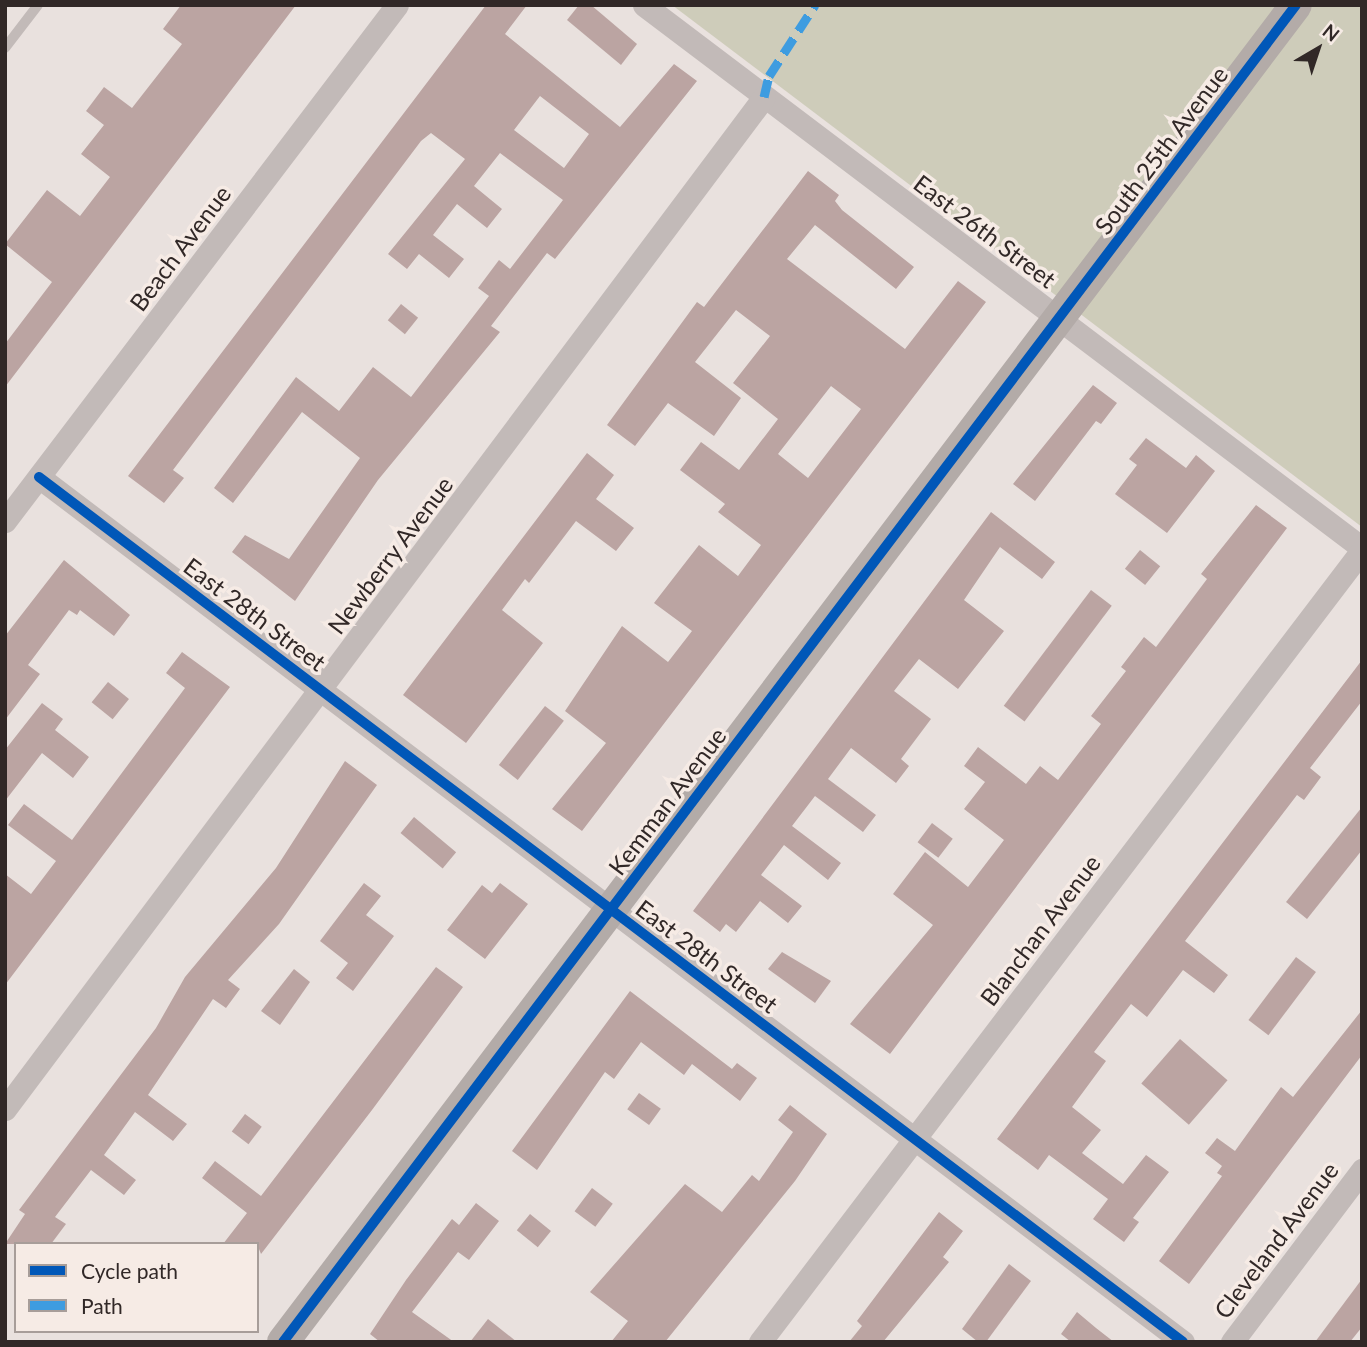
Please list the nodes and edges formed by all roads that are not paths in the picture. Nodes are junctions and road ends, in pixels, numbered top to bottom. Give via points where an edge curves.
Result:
1 (38, 5) edge
2 (397, 5) edge
3 (644, 5) edge
4 (1296, 5) edge
5 (5, 48) edge
6 (764, 97) junction
7 (1060, 320) junction
8 (39, 477) junction
9 (5, 522) edge
10 (1362, 549) edge
11 (322, 691) junction
12 (611, 909) junction
13 (5, 1109) edge
14 (915, 1139) junction
15 (1362, 1170) edge
16 (283, 1342) edge
17 (760, 1342) edge
18 (1183, 1342) edge
19 (1231, 1342) edge

1 - 5 lane
2 - 8 street, Beach Avenue
3 - 6 street, East 26th Street
4 - 7 street, South 25th Avenue
6 - 7 street, East 26th Street
6 - 11 street, Newberry Avenue
7 - 10 street, East 26th Street
7 - 12 street, Kemman Avenue
8 - 9 street, Beach Avenue
8 - 11 street, East 28th Street
10 - 14 street, Blanchan Avenue
11 - 12 street, East 28th Street
11 - 13 street, Newberry Avenue
12 - 14 street, East 28th Street
12 - 16 street, Kemman Avenue
14 - 17 street, Blanchan Avenue
14 - 18 street, East 28th Street
15 - 19 street, Cleveland Avenue

